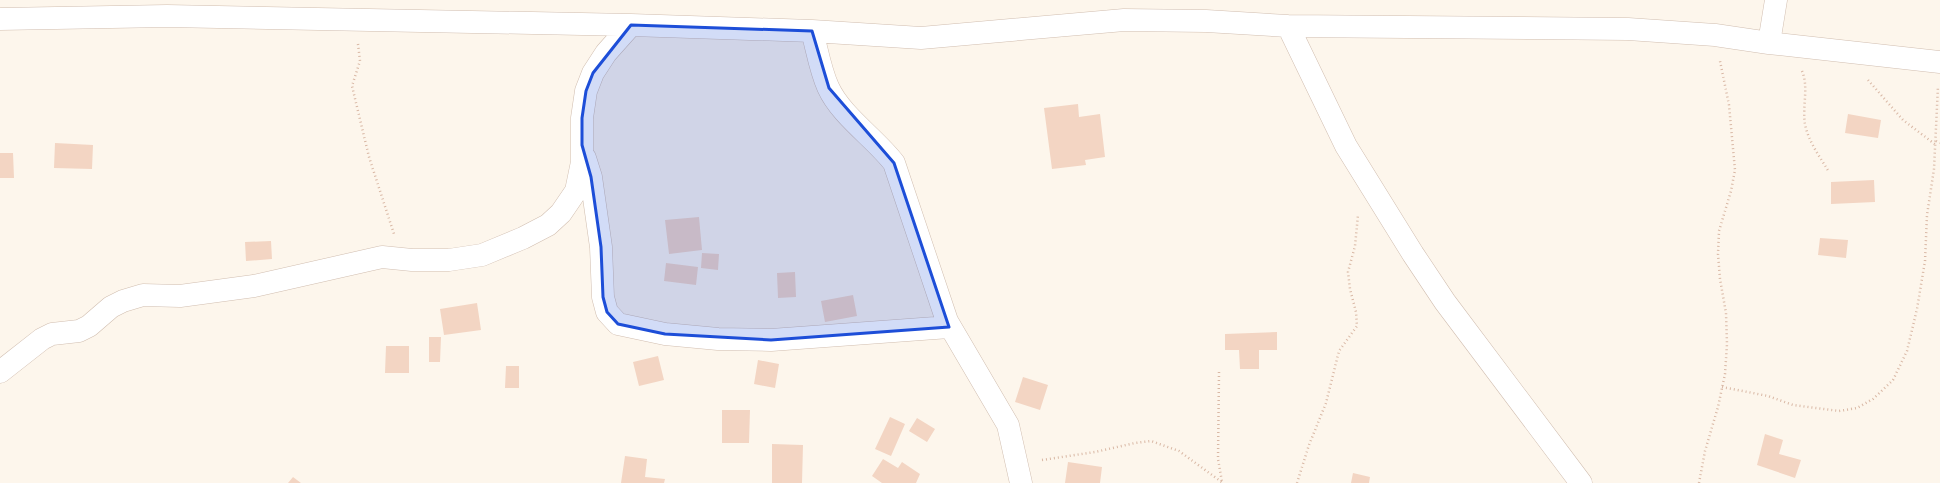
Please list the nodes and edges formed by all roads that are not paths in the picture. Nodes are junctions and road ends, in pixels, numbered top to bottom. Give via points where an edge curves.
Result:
1 (1776, 0) edge
2 (0, 19) edge
3 (631, 25) junction
4 (1288, 26) junction
5 (812, 31) junction
6 (1779, 44) junction
7 (1940, 62) edge
8 (582, 145) junction
9 (950, 327) junction
10 (0, 372) edge
11 (1019, 473) edge
12 (1581, 483) edge

1 - 6 street
2 - 3 street via 167,16
3 - 5 street
3 - 8 street via 606,53 593,73 586,92 582,118
4 - 5 street via 1124,20 921,38
4 - 6 street via 1628,29
4 - 12 street via 1346,146 1413,254 1445,302
5 - 9 street via 829,88 844,109 894,164
6 - 7 street
8 - 9 street via 591,177 601,247 603,297 607,312 618,324 665,334 771,340
8 - 10 street via 582,162 576,191 561,213 548,225 482,255 449,260 382,257 254,286 180,296 143,295 117,304 79,331 52,334
9 - 11 street via 1008,425

